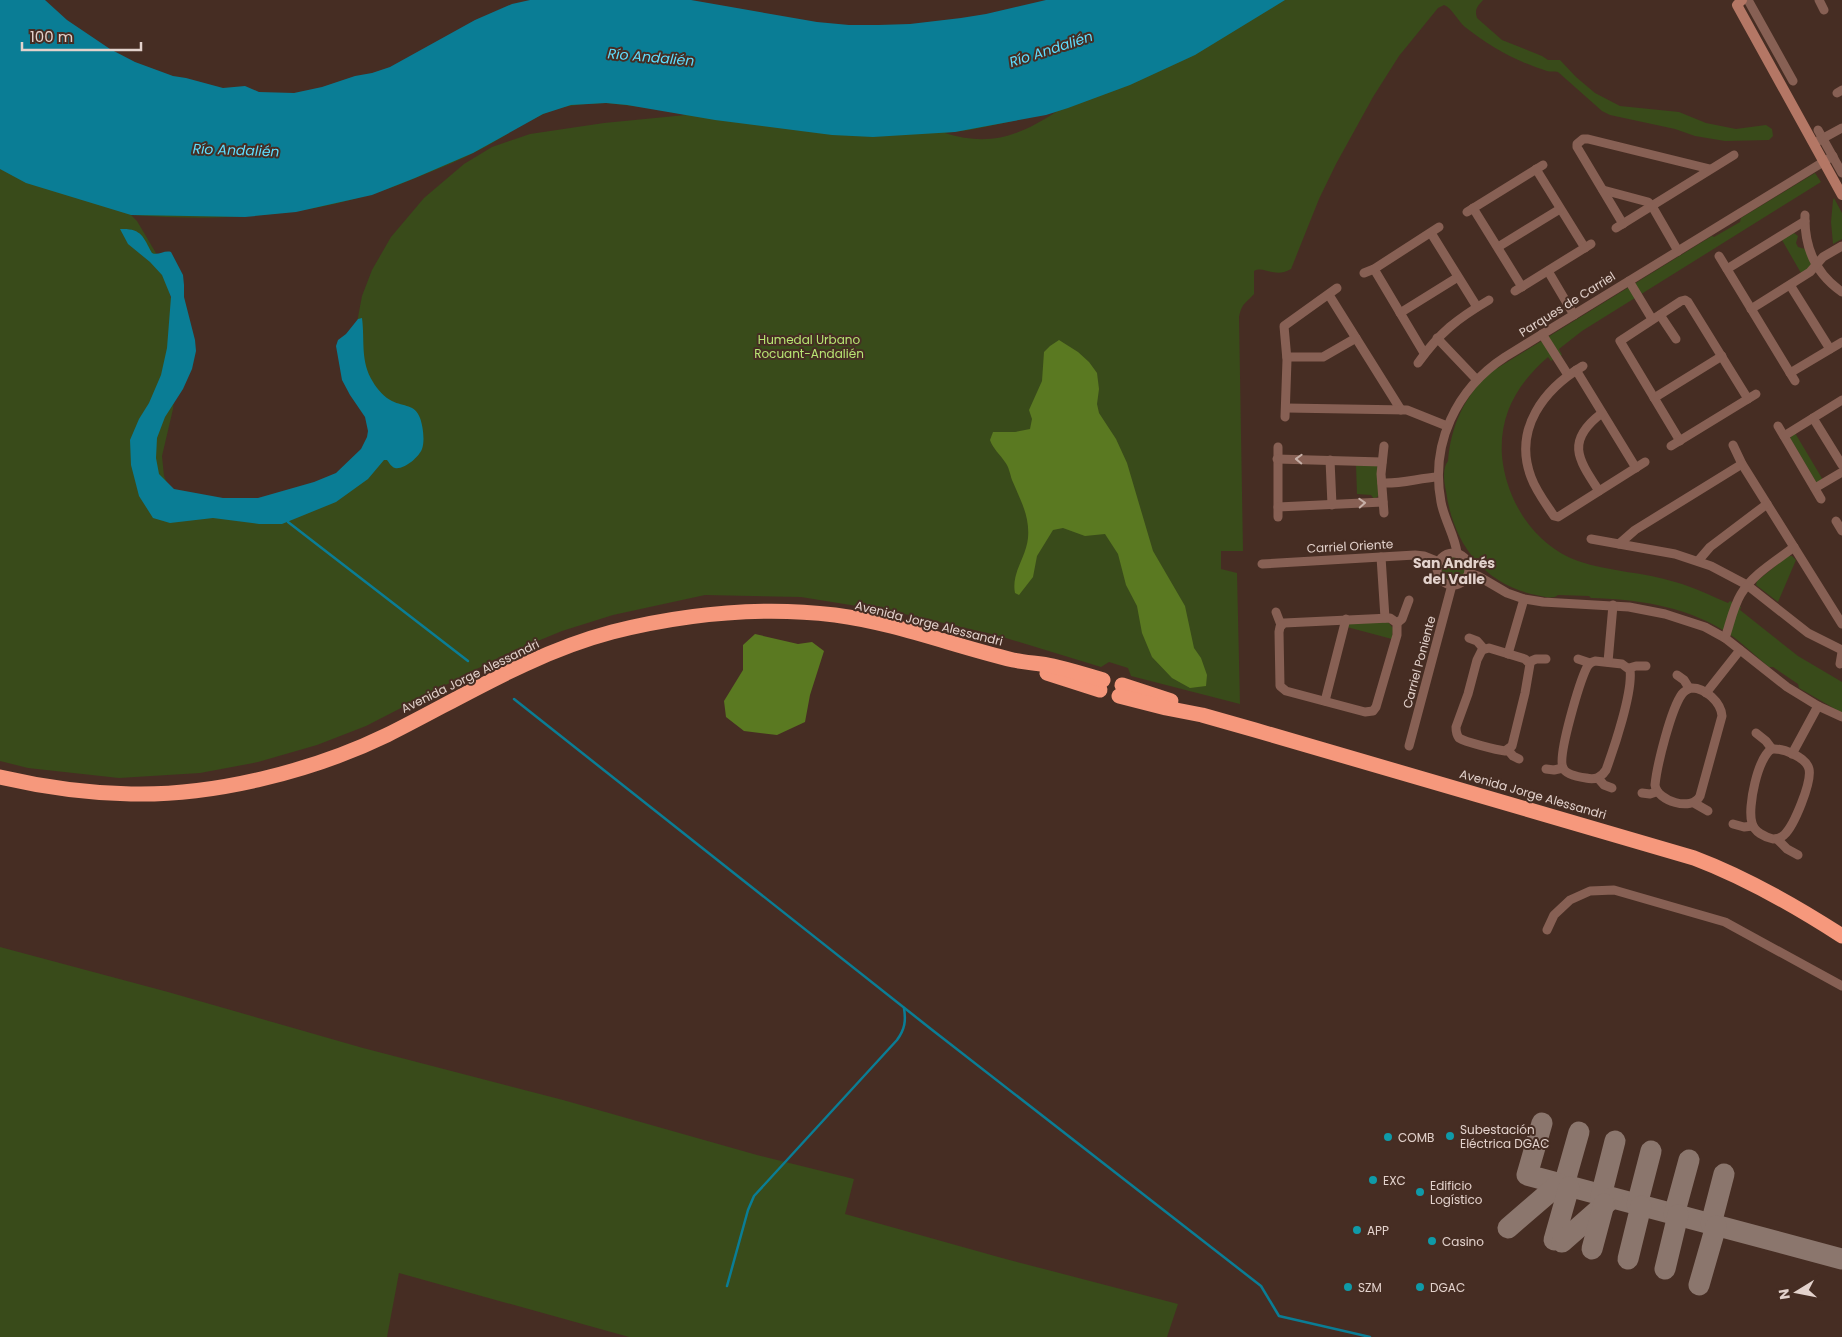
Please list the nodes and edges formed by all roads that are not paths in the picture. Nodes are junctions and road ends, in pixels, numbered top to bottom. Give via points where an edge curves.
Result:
1 (1748, 0) edge
2 (1740, 2) edge
3 (1793, 81) dead end
4 (1842, 128) edge
5 (1821, 134) junction
6 (1813, 143) junction
7 (1734, 155) dead end
8 (1833, 156) junction
9 (1823, 162) junction
10 (1710, 170) junction
11 (1842, 172) edge
12 (1603, 190) junction
13 (1842, 195) edge
14 (1652, 206) junction
15 (1560, 209) junction
16 (1842, 246) edge
17 (1498, 247) junction
18 (1678, 250) junction
19 (1719, 256) dead end
20 (1816, 265) junction
21 (1374, 269) junction
22 (1727, 269) junction
23 (1548, 271) junction
24 (1364, 274) dead end
25 (1458, 277) junction
26 (1629, 281) junction
27 (1790, 285) junction
28 (1337, 288) dead end
29 (1842, 292) edge
30 (1329, 295) junction
31 (1489, 300) dead end
32 (1477, 307) junction
33 (1751, 309) junction
34 (1400, 313) junction
35 (1574, 315) junction
36 (1656, 317) junction
37 (1542, 334) junction
38 (1356, 338) junction
39 (1437, 338) junction
40 (1676, 339) dead end
41 (1842, 342) edge
42 (1830, 349) junction
43 (1424, 353) junction
44 (1722, 356) junction
45 (1287, 357) junction
46 (1418, 363) dead end
47 (1575, 370) junction
48 (1790, 373) junction
49 (1477, 380) junction
50 (1795, 381) dead end
51 (1654, 398) junction
52 (1842, 400) edge
53 (1286, 408) junction
54 (1400, 410) junction
55 (1602, 413) junction
56 (1285, 418) dead end
57 (1813, 418) junction
58 (1447, 426) junction
59 (1778, 426) dead end
60 (1784, 436) junction
61 (1680, 441) junction
62 (1733, 445) dead end
63 (1384, 446) dead end
64 (1671, 446) dead end
65 (1278, 447) dead end
66 (1278, 459) junction
67 (1330, 460) junction
68 (1382, 462) junction
69 (1645, 462) dead end
70 (1742, 464) junction
71 (1842, 465) edge
72 (1636, 468) junction
73 (1842, 472) edge
74 (1438, 477) junction
75 (1382, 483) junction
76 (1815, 488) junction
77 (1599, 491) junction
78 (1821, 499) dead end
79 (1383, 502) junction
80 (1767, 504) junction
81 (1332, 505) junction
82 (1278, 507) junction
83 (1384, 513) dead end
84 (1278, 517) dead end
85 (1591, 539) dead end
86 (1619, 544) junction
87 (1794, 547) junction
88 (1457, 553) junction
89 (1381, 557) junction
90 (1698, 561) junction
91 (1439, 562) junction
92 (1262, 564) dead end
93 (1469, 573) junction
94 (1747, 585) junction
95 (1452, 586) junction
96 (1524, 599) junction
97 (1409, 600) dead end
98 (1613, 605) junction
99 (1276, 612) dead end
100 (1385, 618) junction
101 (1346, 619) junction
102 (1397, 623) junction
103 (1842, 624) edge
104 (1281, 625) junction
105 (1469, 638) dead end
106 (1725, 638) junction
107 (1484, 648) junction
108 (1740, 650) junction
109 (1842, 651) edge
110 (1508, 654) junction
111 (1546, 659) dead end
112 (1578, 659) dead end
113 (1529, 662) junction
114 (1608, 662) junction
115 (1590, 663) junction
116 (1840, 664) dead end
117 (1646, 666) dead end
118 (1628, 668) junction
119 (1677, 675) dead end
120 (1102, 685) dead end
121 (1689, 688) junction
122 (1121, 690) dead end
123 (1706, 693) junction
124 (1325, 701) junction
125 (1818, 706) junction
126 (1842, 717) edge
127 (1756, 733) dead end
128 (1409, 746) dead end
129 (1772, 749) junction
130 (1508, 750) junction
131 (1792, 754) junction
132 (1519, 759) dead end
133 (1563, 768) junction
134 (1546, 769) dead end
135 (0, 777) edge
136 (1598, 778) junction
137 (1612, 788) dead end
138 (1656, 792) junction
139 (1642, 793) dead end
140 (1694, 803) junction
141 (1708, 811) dead end
142 (1733, 824) dead end
143 (1753, 826) junction
144 (1777, 839) junction
145 (1798, 855) dead end
146 (1547, 930) dead end
147 (1842, 936) edge
148 (1842, 986) edge

1 - 3 street
2 - 6 street
4 - 5 street
5 - 6 street
5 - 8 street
6 - 9 street
7 - 10 street
8 - 9 street, Parques de Carriel
8 - 11 street
9 - 13 street
9 - 18 street, Parques de Carriel
10 - 12 street via 1583,139 1577,146
10 - 14 street
12 - 14 street via 1645,200
12 - 14 street via 1620,226
14 - 18 street
15 - 17 street
15 - 17 street via 1540,167 1470,210
15 - 23 street via 1588,246
16 - 20 street
17 - 23 street via 1519,289
18 - 26 street, Parques de Carriel
19 - 22 street
20 - 22 street via 1807,242 1805,218
20 - 27 street
20 - 29 street via 1825,278
21 - 24 street
21 - 25 street via 1435,230
21 - 34 street
22 - 33 street
23 - 35 street
25 - 32 street
25 - 34 street
26 - 35 street, Parques de Carriel
26 - 36 street
27 - 33 street
27 - 42 street
28 - 30 street
30 - 38 street
30 - 45 street via 1285,324
31 - 32 street
32 - 39 street
33 - 48 street
34 - 43 street
35 - 37 street, Parques de Carriel
36 - 40 street
36 - 44 street via 1687,301
36 - 51 street via 1620,341
37 - 47 street
37 - 49 street, Parques de Carriel via 1495,364
38 - 45 street via 1324,357
38 - 54 street
39 - 43 street
39 - 49 street
41 - 42 street
42 - 48 street
43 - 46 street
44 - 51 street
44 - 61 street via 1752,396
45 - 53 street
47 - 55 street
47 - 77 street via 1548,393 1533,416 1527,442 1528,468 1538,492 1557,518
48 - 50 street
49 - 58 street, Parques de Carriel via 1457,406
51 - 61 street
52 - 57 street
53 - 54 street
53 - 56 street
54 - 58 street via 1412,411
55 - 72 street
55 - 77 street via 1586,428 1578,451 1582,464
57 - 60 street
57 - 71 street
58 - 74 street, Parques de Carriel
59 - 60 street
60 - 76 street
61 - 64 street
62 - 70 street
63 - 68 street
65 - 66 street
67 -> 66 street
66 - 82 street
67 - 68 street
67 - 81 street
68 - 75 street
69 - 72 street
70 - 80 street
70 - 86 street via 1635,530
72 - 77 street
73 - 76 street
74 - 75 street via 1400,484
74 - 88 street, Parques de Carriel via 1443,509
75 - 79 street
76 - 78 street
81 -> 79 street
79 - 83 street
80 - 87 street
80 - 90 street via 1710,547
81 - 82 street
82 - 84 street
85 - 86 street
86 - 90 street
87 - 94 street
87 - 103 street
88 - 91 street via 1446,555
88 - 93 street via 1466,559
89 - 91 street, Carriel Oriente via 1420,555
89 - 92 street, Carriel Oriente
89 - 100 street
90 - 94 street
91 - 95 street via 1439,577
93 - 95 street via 1464,582
93 - 96 street
94 - 106 street via 1738,599
94 - 109 street via 1808,633
95 - 128 street, Carriel Poniente
96 - 98 street
96 - 110 street
97 - 102 street via 1402,619
98 - 106 street via 1684,619
98 - 114 street
99 - 104 street
100 - 101 street
100 - 102 street
101 - 104 street via 1286,622
101 - 124 street
102 - 124 street via 1397,635 1375,709 1366,712
104 - 124 street via 1280,686 1284,690
105 - 107 street
106 - 108 street
107 - 110 street
107 - 130 street via 1477,660 1456,732 1465,740
108 - 123 street
108 - 125 street
109 - 116 street
110 - 113 street
111 - 113 street
112 - 115 street
113 - 130 street via 1525,693 1512,746
114 - 115 street
114 - 118 street
115 - 133 street via 1567,731 1561,763
117 - 118 street
118 - 136 street via 1630,678 1618,732 1606,770
119 - 121 street
120 - 135 highway, Avenida Jorge Alessandri via 1052,666 1015,660 907,630 835,615 777,611 714,614 632,628 578,643 514,669 369,743 307,766 255,780 199,789 132,794 62,788
121 - 123 street via 1698,688
121 - 138 street via 1680,696 1672,717 1655,782
122 - 147 highway, Avenida Jorge Alessandri via 1169,700 1202,715 1694,858 1767,891
123 - 140 street via 1719,705 1722,716 1700,796
125 - 126 street
125 - 131 street
127 - 129 street
129 - 131 street
129 - 143 street via 1764,755 1757,777 1751,810
130 - 132 street
131 - 144 street via 1807,764 1808,775 1795,818 1785,834
133 - 134 street
133 - 136 street via 1569,774
136 - 137 street
138 - 139 street
138 - 140 street via 1684,804
140 - 141 street
142 - 143 street
143 - 144 street via 1763,836
144 - 145 street via 1787,850
146 - 148 street via 1554,915 1570,900 1590,891 1614,890 1725,922

